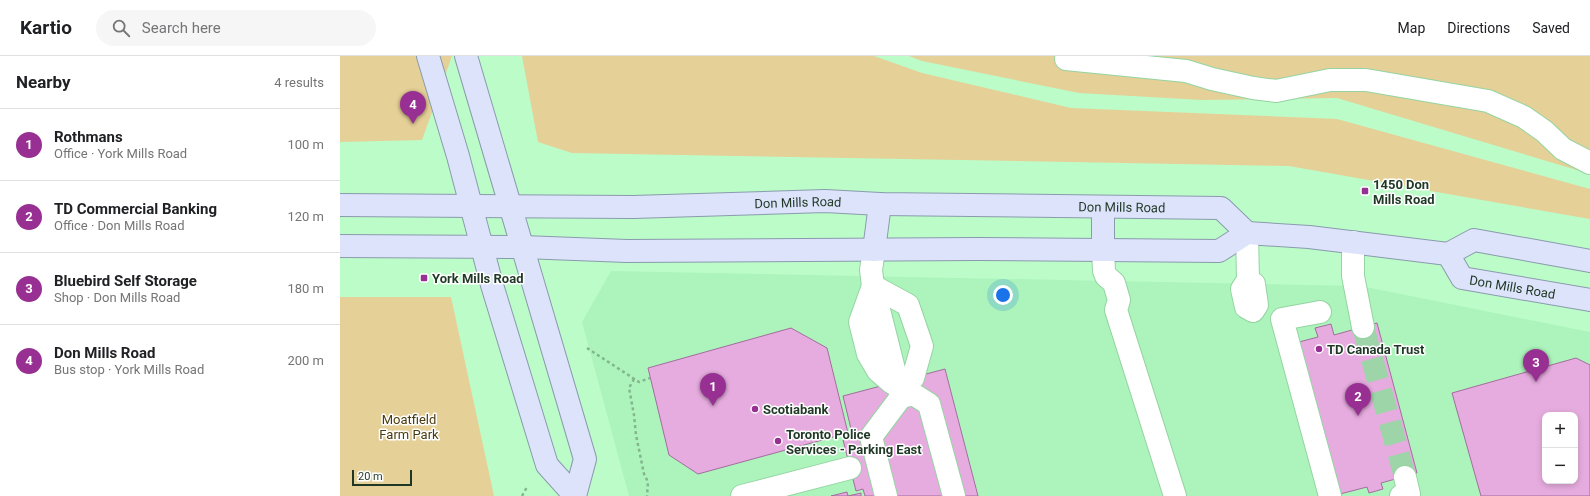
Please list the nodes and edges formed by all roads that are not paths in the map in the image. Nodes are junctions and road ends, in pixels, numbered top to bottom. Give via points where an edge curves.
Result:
1 (428, 56) edge
2 (466, 56) edge
3 (1066, 59) dead end
4 (1590, 163) edge
5 (880, 204) junction
6 (340, 205) edge
7 (471, 206) junction
8 (511, 206) junction
9 (1103, 207) junction
10 (1247, 233) junction
11 (1353, 242) junction
12 (340, 246) edge
13 (482, 247) junction
14 (523, 247) junction
15 (874, 250) junction
16 (1103, 250) junction
17 (1448, 254) junction
18 (1590, 261) edge
19 (1248, 280) dead end
20 (873, 286) junction
21 (1590, 300) edge
22 (1320, 312) dead end
23 (1363, 327) tunnel mouth
24 (913, 378) dead end
25 (896, 390) junction
26 (850, 468) dead end
27 (575, 496) edge
28 (742, 496) edge
29 (886, 496) edge
30 (954, 496) edge
31 (1175, 496) edge
32 (1330, 496) edge

1 - 7 main road
2 - 8 main road
3 - 4 lane via 1186,71 1252,88 1276,91 1330,80 1366,80 1488,101 1524,117 1563,149
5 - 8 main road, Don Mills Road via 825,201 633,207
5 - 9 main road, Don Mills Road
5 - 15 main road
6 - 7 main road, Don Mills Road
7 - 8 main road, Don Mills Road
7 - 13 main road
8 - 14 main road
9 - 10 main road, Don Mills Road via 1221,208
9 - 16 main road
10 - 11 main road
10 - 16 main road via 1219,251
10 - 19 lane
11 - 17 main road
11 - 23 lane via 1353,276
12 - 13 main road
13 - 14 main road
13 - 27 main road via 547,465
14 - 15 main road via 627,251
14 - 27 main road via 585,459
15 - 16 main road
15 - 20 lane via 871,270
16 - 31 lane via 1106,276 1101,285 1107,305 1116,310
17 - 18 main road via 1474,240
17 - 21 main road, Don Mills Road via 1462,278
20 - 24 lane via 908,305 922,346
20 - 25 lane
22 - 32 lane via 1282,319
25 - 29 lane via 871,437
25 - 30 lane via 913,394 929,404
26 - 28 lane

